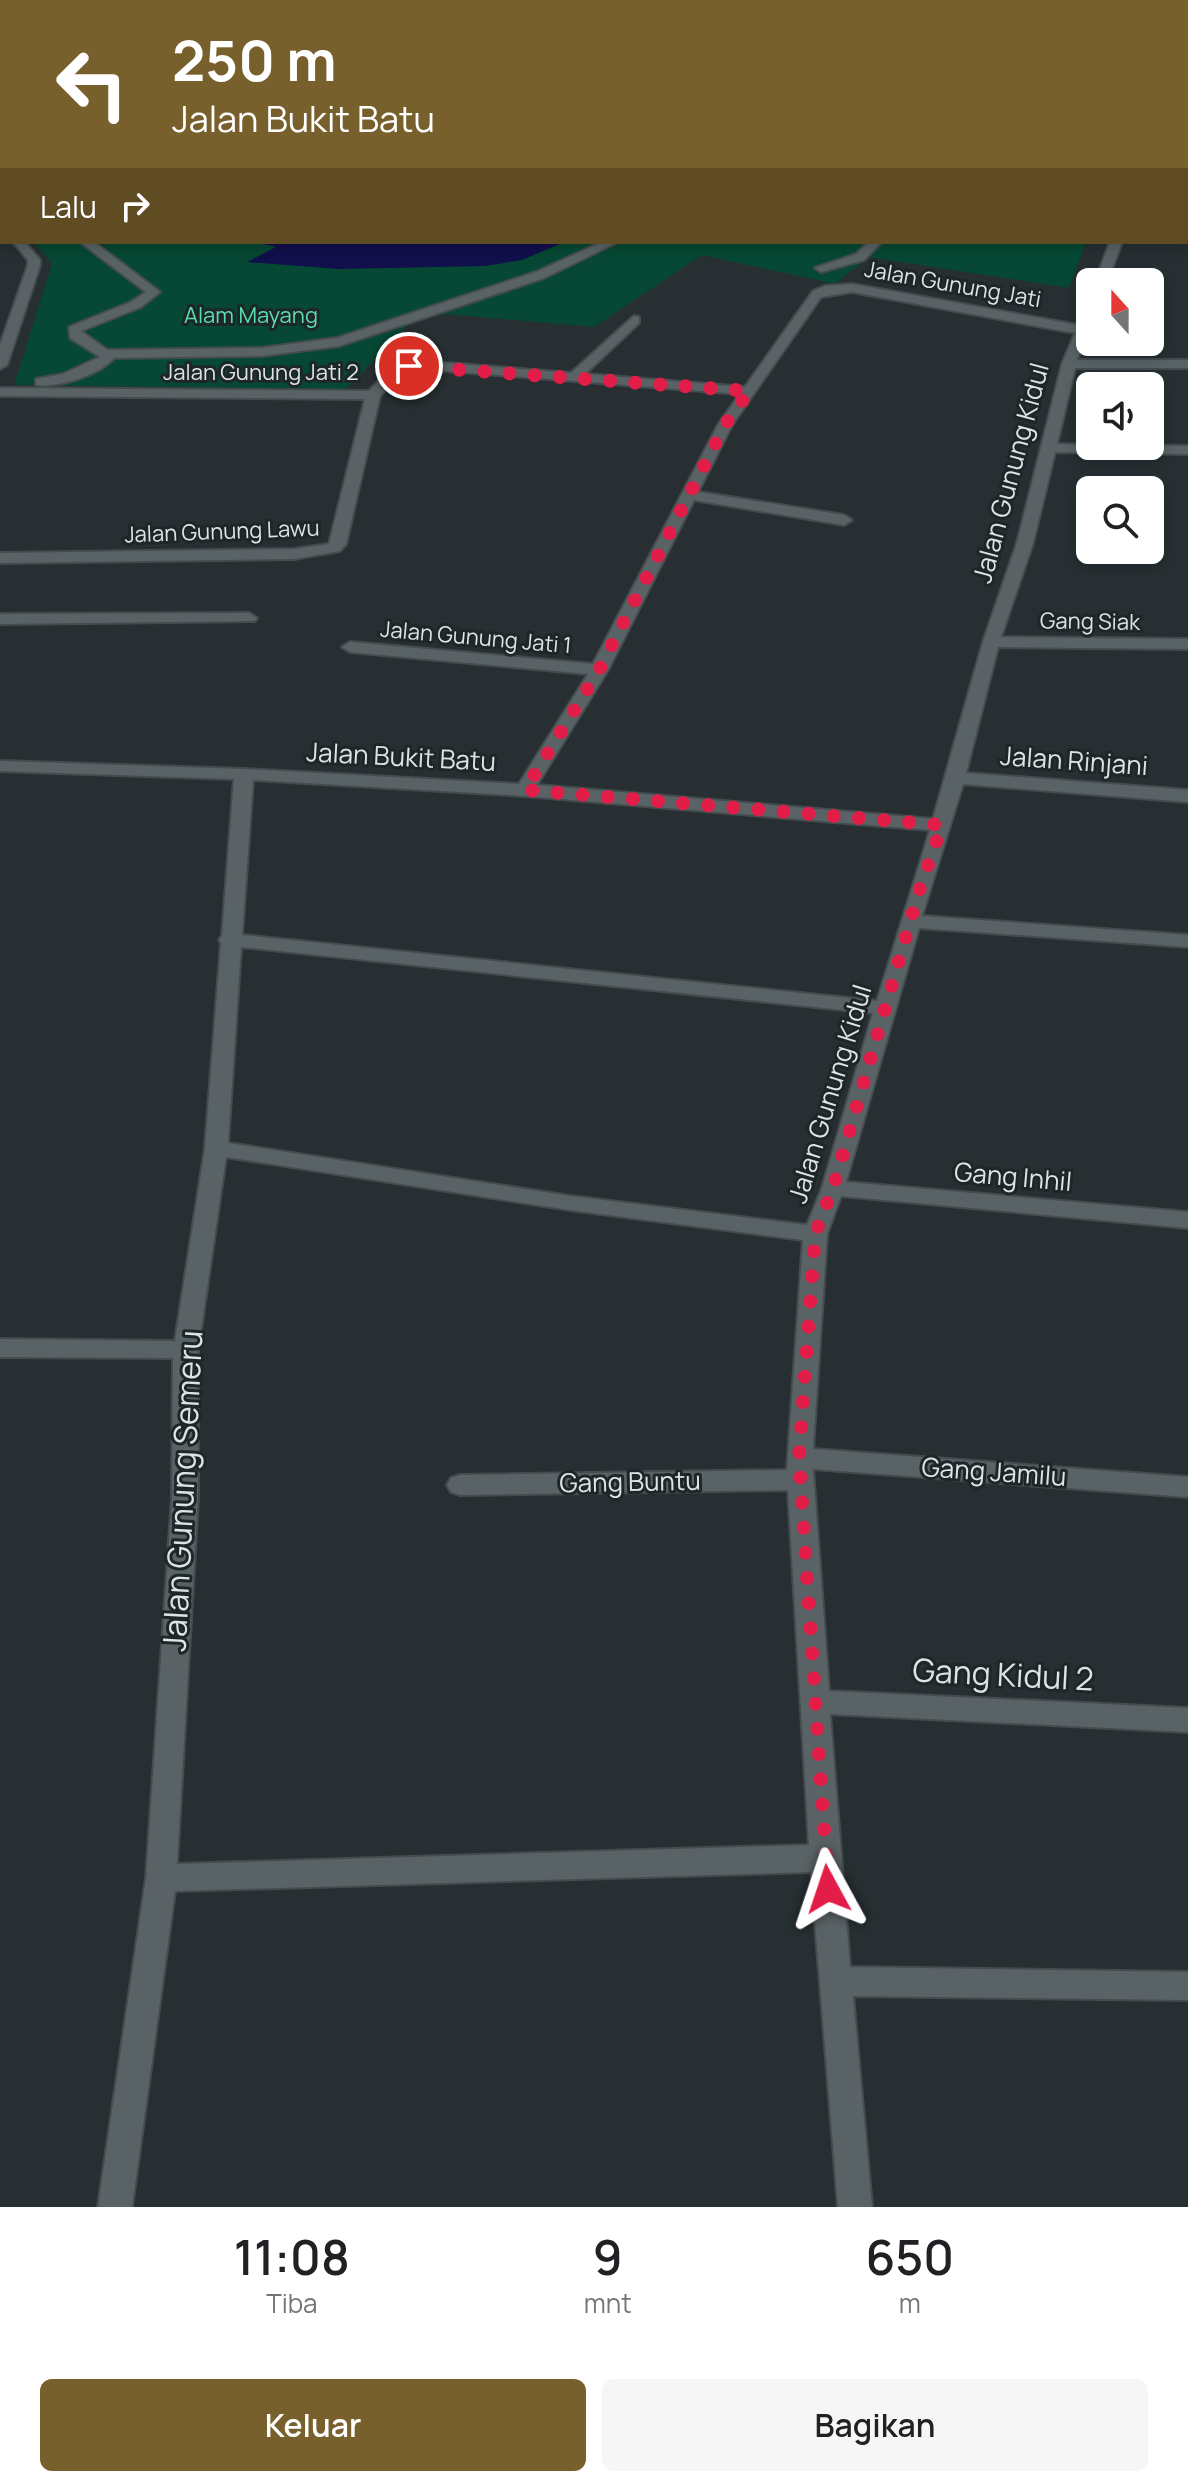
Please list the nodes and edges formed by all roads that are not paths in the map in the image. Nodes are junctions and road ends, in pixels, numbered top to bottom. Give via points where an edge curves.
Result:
1 (21, 244) edge
2 (89, 244) edge
3 (608, 244) edge
4 (874, 244) edge
5 (1115, 244) edge
6 (821, 268) dead end
7 (1106, 268) edge
8 (1076, 319) edge
9 (634, 320) dead end
10 (1076, 346) edge
11 (106, 354) junction
12 (1069, 364) junction
13 (1188, 364) edge
14 (0, 365) edge
15 (574, 377) junction
16 (0, 380) edge
17 (749, 391) junction
18 (0, 392) edge
19 (373, 395) junction
20 (1048, 448) junction
21 (1188, 450) edge
22 (689, 495) junction
23 (844, 520) dead end
24 (0, 558) edge
25 (249, 618) dead end
26 (0, 619) edge
27 (991, 642) junction
28 (1188, 644) edge
29 (350, 647) dead end
30 (599, 670) junction
31 (0, 766) edge
32 (244, 774) junction
33 (956, 778) junction
34 (525, 790) junction
35 (1188, 796) edge
36 (942, 825) junction
37 (911, 921) junction
38 (229, 940) junction
39 (1188, 941) edge
40 (887, 1008) junction
41 (216, 1148) junction
42 (833, 1188) junction
43 (1188, 1220) edge
44 (815, 1234) junction
45 (0, 1348) edge
46 (186, 1350) junction
47 (800, 1469) junction
48 (460, 1485) dead end
49 (1188, 1487) edge
50 (815, 1702) junction
51 (1188, 1720) edge
52 (825, 1858) junction
53 (161, 1878) junction
54 (837, 1981) junction
55 (1188, 1986) edge
56 (115, 2207) edge
57 (855, 2207) edge

1 - 14 street via 34,265
2 - 11 street via 154,292 74,330 84,343
3 - 11 street via 540,275 339,342 261,352
4 - 6 street via 860,257
5 - 7 street
8 - 17 street, Jalan Gunung Jati via 852,288 825,290
9 - 15 street
10 - 12 street, Jalan Gunung Kidul
11 - 16 street via 104,361 56,381
12 - 13 street
12 - 20 street, Jalan Gunung Kidul
15 - 17 street, Jalan Gunung Jati 2
15 - 19 street, Jalan Gunung Jati 2 via 421,365 398,369
17 - 22 street, Jalan Gunung Jati
18 - 19 street, Jalan Gunung Jati 2
19 - 24 street, Jalan Gunung Lawu via 334,548 294,554
20 - 21 street
20 - 27 street, Jalan Gunung Kidul via 1025,543
22 - 23 street
22 - 30 street, Jalan Gunung Jati
25 - 26 street
27 - 28 street, Gang Siak
27 - 33 street, Jalan Gunung Kidul
29 - 30 street, Jalan Gunung Jati 1
30 - 34 street, Jalan Gunung Jati
31 - 32 street, Jalan Bukit Batu
32 - 34 street, Jalan Bukit Batu
32 - 38 street, Jalan Gunung Semeru
33 - 35 street, Jalan Rinjani
33 - 36 street, Jalan Gunung Kidul
34 - 36 street, Jalan Bukit Batu
36 - 37 street, Jalan Gunung Kidul
37 - 39 street
37 - 40 street, Jalan Gunung Kidul
38 - 40 street
38 - 41 street, Jalan Gunung Semeru
40 - 42 street, Jalan Gunung Kidul
41 - 44 street via 570,1203
41 - 46 street, Jalan Gunung Semeru
42 - 43 street, Gang Inhil
42 - 44 street, Jalan Gunung Kidul
44 - 47 street, Jalan Gunung Kidul
45 - 46 street
46 - 53 street, Jalan Gunung Semeru via 185,1497
47 - 48 street, Gang Buntu
47 - 49 street, Gang Jamilu
47 - 50 street, Jalan Gunung Kidul
50 - 51 street, Gang Kidul 2
50 - 52 street, Jalan Gunung Kidul
52 - 53 street
52 - 54 street, Jalan Gunung Kidul
53 - 56 street, Jalan Gunung Semeru
54 - 55 street
54 - 57 street, Jalan Gunung Kidul

